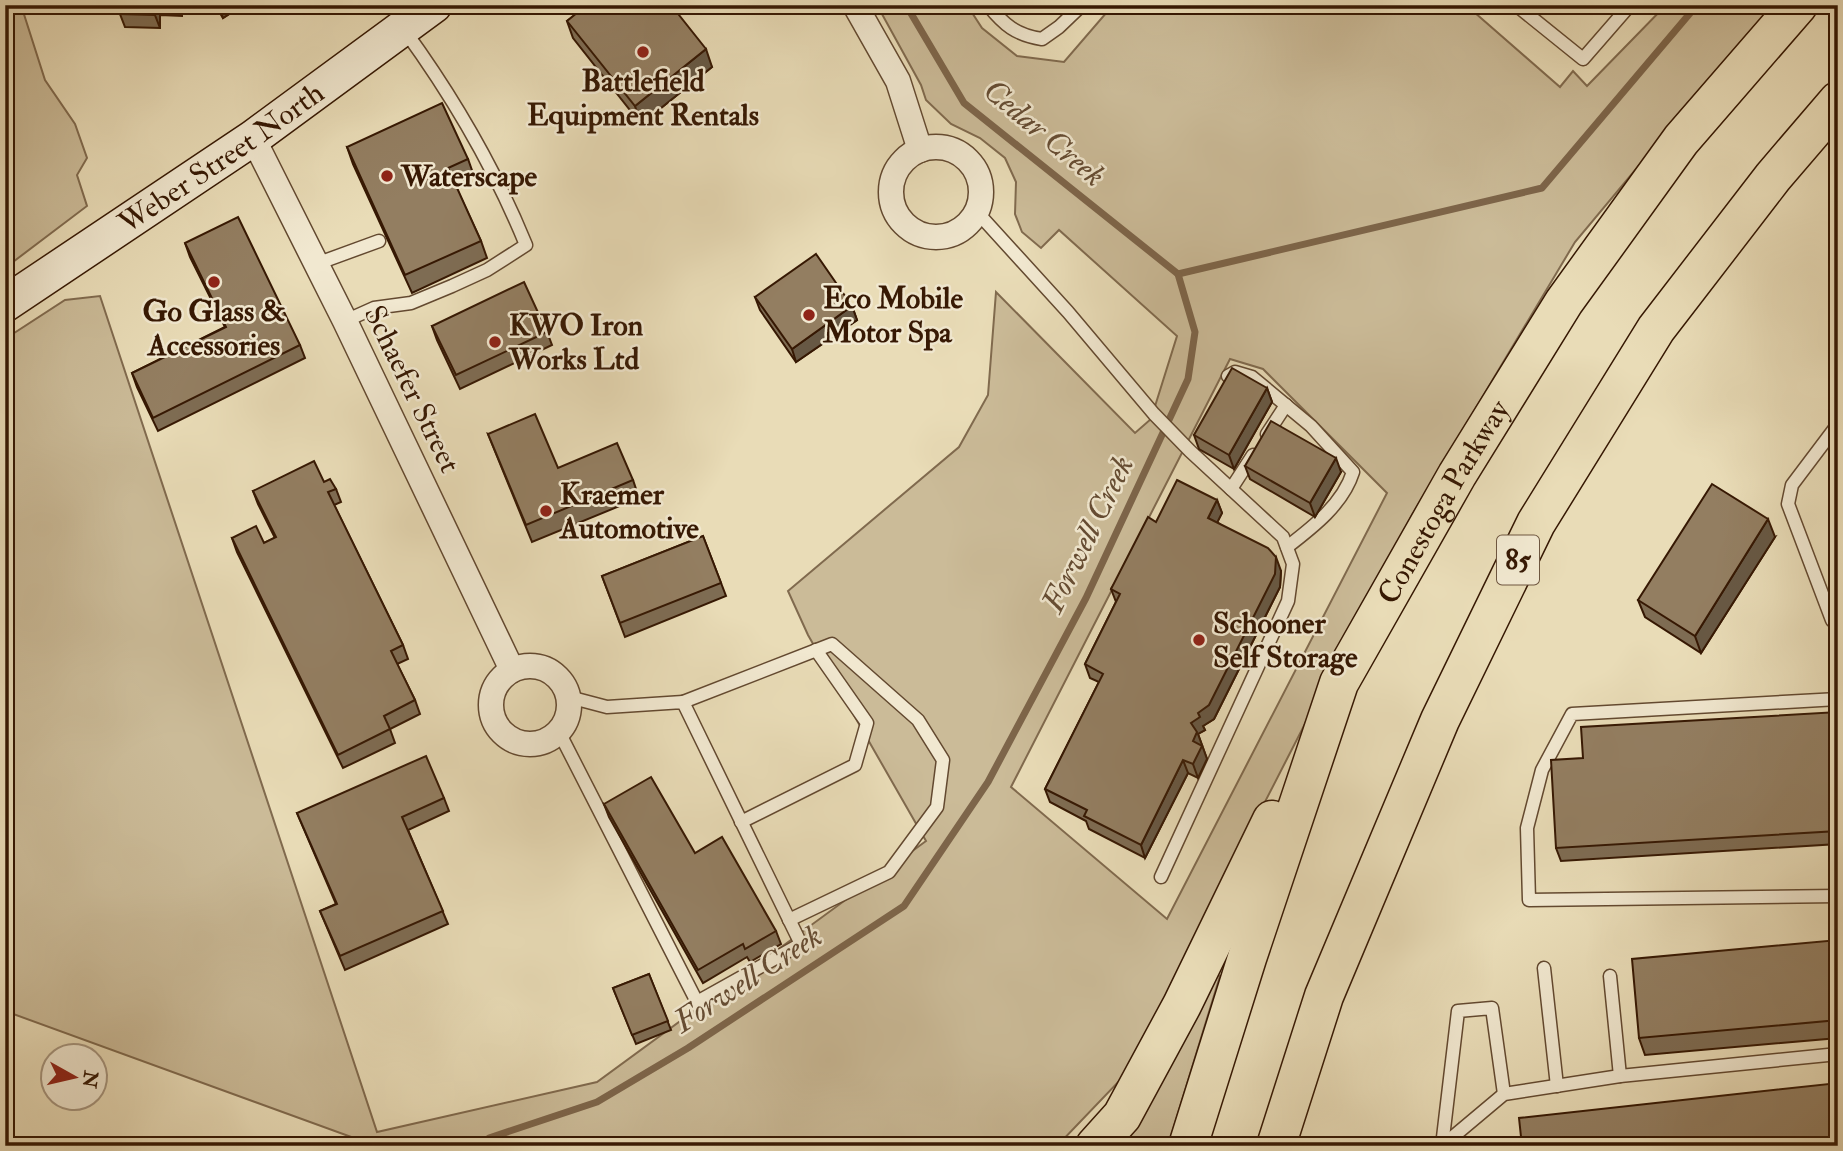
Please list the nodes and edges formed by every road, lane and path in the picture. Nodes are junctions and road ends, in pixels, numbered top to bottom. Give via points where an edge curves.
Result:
1 (434, 5) edge
2 (855, 5) edge
3 (988, 5) edge
4 (1082, 5) edge
5 (1516, 5) edge
6 (1630, 5) edge
7 (1798, 5) edge
8 (403, 28) junction
9 (1838, 101) edge
10 (253, 138) junction
11 (920, 150) junction
12 (977, 212) junction
13 (379, 240) edge
14 (316, 264) junction
15 (5, 303) edge
16 (345, 321) junction
17 (1223, 386) edge
18 (1286, 405) junction
19 (1838, 424) edge
20 (1231, 489) junction
21 (1287, 547) junction
22 (1838, 620) edge
23 (816, 650) junction
24 (512, 670) junction
25 (1339, 683) junction
26 (569, 697) junction
27 (1838, 699) edge
28 (683, 702) junction
29 (559, 732) junction
30 (741, 821) junction
31 (1161, 877) dead end
32 (1838, 896) edge
33 (789, 920) junction
34 (1544, 968) dead end
35 (1610, 976) dead end
36 (1838, 1054) edge
37 (1620, 1076) junction
38 (1558, 1086) junction
39 (1504, 1094) junction
40 (1095, 1146) edge
41 (1188, 1146) edge
42 (1276, 1146) edge
43 (1442, 1146) edge

1 - 8 main road, Weber Street North
2 - 11 street via 898,81
3 - 4 lane via 1024,36 1042,39
5 - 6 lane via 1583,59
7 - 25 highway, Conestoga Parkway via 1681,141 1564,302 1457,475
8 - 10 main road, Weber Street North
8 - 16 lane via 455,103 526,245 452,286
9 - 42 highway, 85 via 1656,329 1536,523 1440,720 1324,996
10 - 14 street, Schaefer Street
10 - 15 main road, Weber Street North
11 - 12 street via 946,148 969,162 981,185
11 - 12 street via 900,164 891,188 895,213 902,223 936,238 960,230
12 - 20 lane via 1154,414
13 - 14 lane
14 - 16 street, Schaefer Street
16 - 24 street, Schaefer Street
17 - 18 lane via 1235,372 1252,377
18 - 20 lane
18 - 21 lane via 1353,472 1349,486 1316,525
19 - 22 lane via 1792,485 1788,504 1832,620
20 - 21 lane via 1283,537
21 - 31 lane via 1293,564 1288,601
23 - 28 lane
23 - 30 lane via 867,723 855,765
23 - 33 lane via 832,644 918,720 943,760 937,807 888,872
24 - 26 street via 536,665 547,669 565,685
24 - 29 street via 493,690 490,703 498,729 521,744 548,740
25 - 40 highway via 1181,1005 1122,1116
25 - 41 highway, Conestoga Parkway
26 - 28 lane via 607,707
26 - 29 street via 566,722
27 - 32 lane via 1572,713 1542,770 1527,828 1529,900
28 - 30 lane
29 - 33 lane via 697,1002 801,944
30 - 33 lane
34 - 38 lane
35 - 37 lane
36 - 37 lane
37 - 38 lane
38 - 39 lane
39 - 43 lane
39 - 43 lane via 1492,1008 1458,1012

